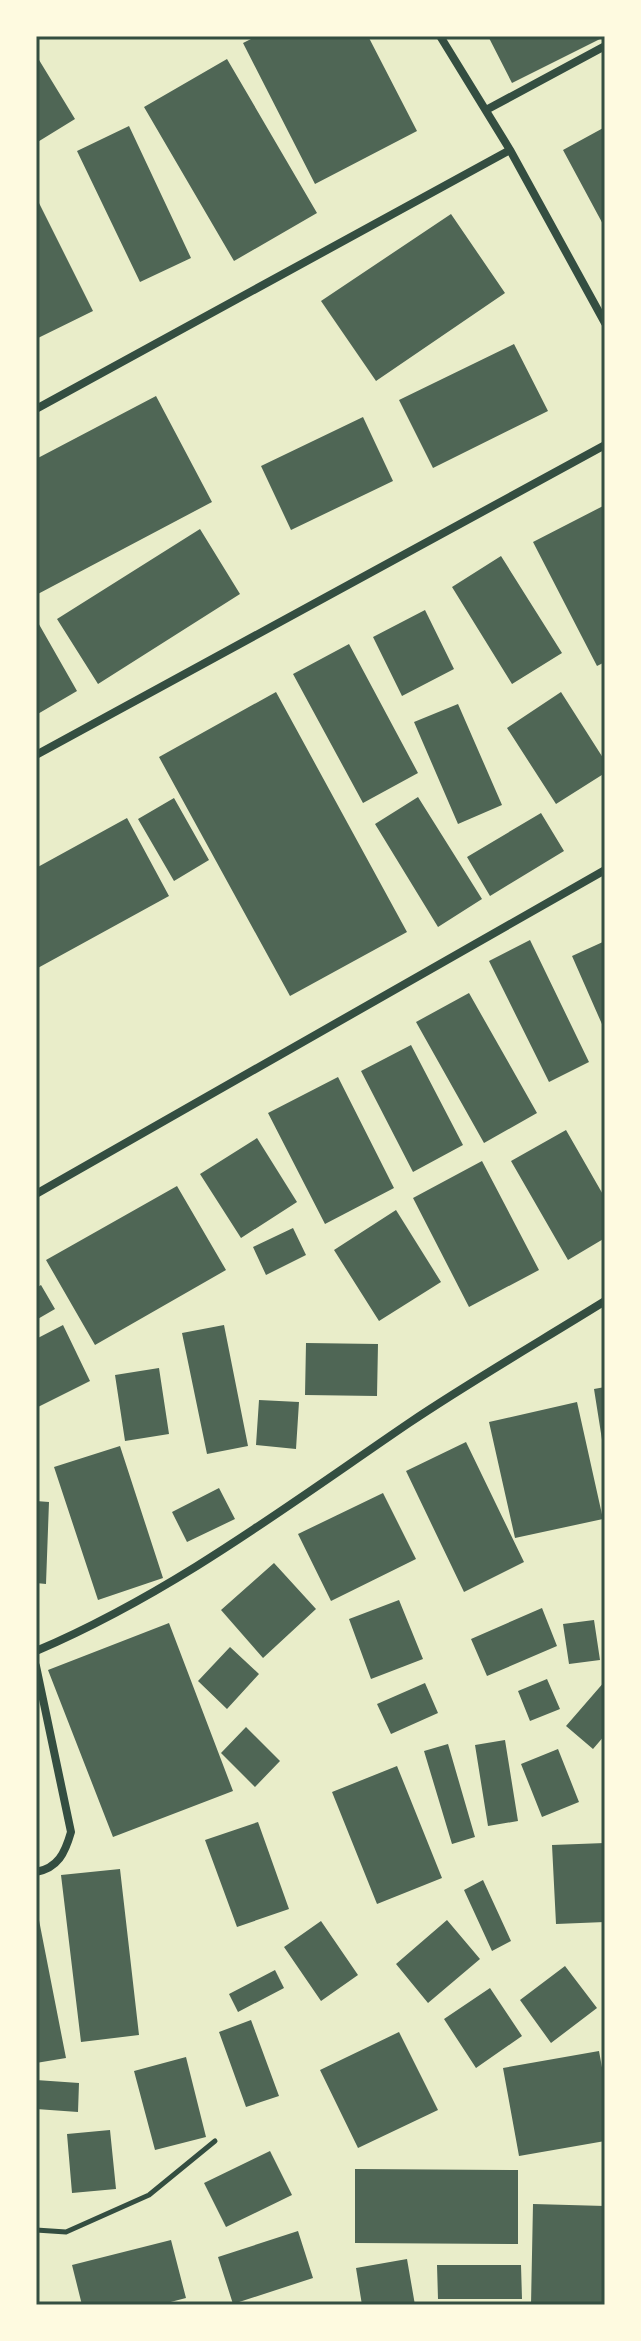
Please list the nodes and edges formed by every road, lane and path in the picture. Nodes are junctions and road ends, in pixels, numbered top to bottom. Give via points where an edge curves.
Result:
1 (440, 36) edge
2 (605, 46) edge
3 (486, 110) junction
4 (510, 150) junction
5 (605, 323) edge
6 (36, 409) edge
7 (605, 445) edge
8 (36, 755) edge
9 (605, 870) edge
10 (36, 1194) edge
11 (605, 1301) edge
12 (36, 1651) edge
13 (36, 1666) edge
14 (36, 1872) edge
15 (215, 2141) dead end
16 (36, 2230) edge

1 - 3 street
2 - 3 street
3 - 4 street
4 - 5 street
4 - 6 street
7 - 8 street
9 - 10 street
11 - 12 street via 492,1368 210,1560 143,1600
13 - 14 street via 71,1832 55,1865
15 - 16 path via 149,2195 66,2232

